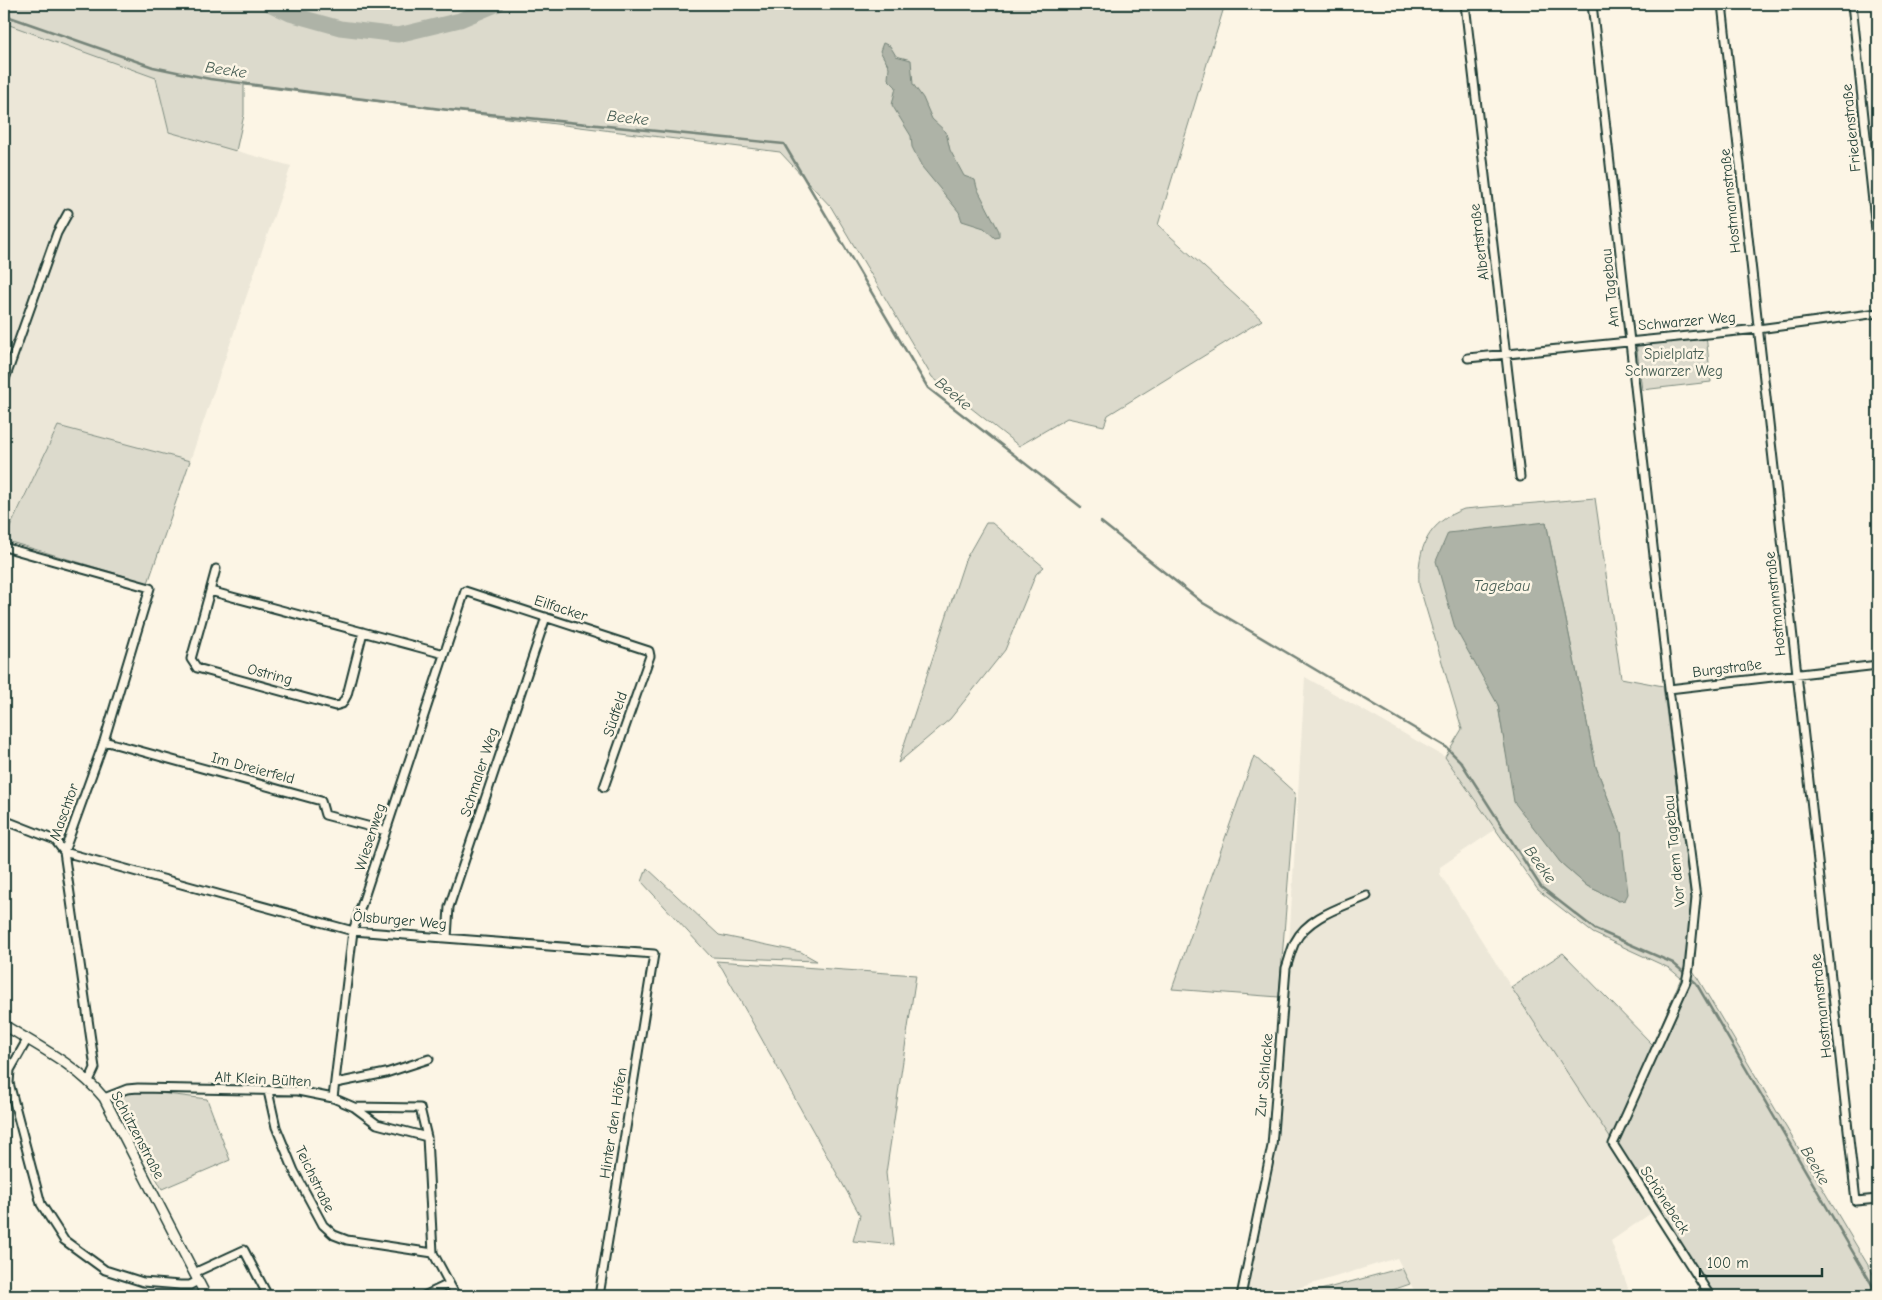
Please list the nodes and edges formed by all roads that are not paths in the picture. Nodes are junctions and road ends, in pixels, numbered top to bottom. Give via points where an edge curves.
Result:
1 (1465, 4) edge
2 (1592, 4) edge
3 (1722, 4) edge
4 (1852, 4) edge
5 (68, 214) dead end
6 (1878, 249) edge
7 (1878, 313) edge
8 (1758, 329) junction
9 (1630, 340) junction
10 (1506, 355) junction
11 (1468, 358) dead end
12 (4, 382) edge
13 (1520, 477) dead end
14 (4, 547) edge
15 (216, 569) dead end
16 (465, 591) joint
17 (210, 592) junction
18 (546, 617) junction
19 (363, 632) junction
20 (649, 651) joint
21 (444, 654) junction
22 (1878, 665) edge
23 (1797, 674) junction
24 (1669, 689) junction
25 (104, 741) junction
26 (604, 787) dead end
27 (4, 820) edge
28 (386, 831) junction
29 (64, 852) junction
30 (1367, 896) dead end
31 (353, 931) junction
32 (447, 938) junction
33 (654, 954) joint
34 (4, 1025) edge
35 (26, 1040) junction
36 (429, 1059) dead end
37 (89, 1081) junction
38 (336, 1083) junction
39 (268, 1091) junction
40 (104, 1098) junction
41 (334, 1098) junction
42 (354, 1106) junction
43 (427, 1137) junction
44 (1612, 1144) joint
45 (1878, 1199) edge
46 (433, 1252) junction
47 (196, 1277) junction
48 (450, 1284) junction
49 (206, 1296) edge
50 (268, 1296) edge
51 (424, 1296) edge
52 (456, 1296) edge
53 (599, 1296) edge
54 (1241, 1296) edge
55 (1710, 1296) edge

1 - 10 street, Albertstraße
2 - 9 street, Am Tagebau
3 - 8 street, Hostmannstraße
4 - 6 street, Friedenstraße
5 - 12 street via 57,233
7 - 8 street, Schwarzer Weg
8 - 9 street, Schwarzer Weg
8 - 23 street, Hostmannstraße
9 - 10 street, Schwarzer Weg
9 - 24 street, Am Tagebau
10 - 11 street, Schwarzer Weg
10 - 13 street, Albertstraße
14 - 25 street, Maschtor via 150,588
15 - 17 street, Ostring
16 - 18 street, Eilfacker
16 - 21 street, Wiesenweg
17 - 19 street
17 - 19 street, Ostring via 192,665 335,706 342,704 347,695
18 - 20 street, Eilfacker
18 - 32 street, Schmaler Weg via 449,907
19 - 21 street
20 - 26 street, Südfeld via 650,656
21 - 28 street, Wiesenweg
22 - 23 street, Burgstraße
23 - 24 street, Burgstraße
23 - 45 street, Hostmannstraße via 1856,1201
24 - 44 street, Vor dem Tagebau via 1696,898 1689,968 1686,982
25 - 28 street, Im Dreierfeld via 321,801 325,815
25 - 29 street, Maschtor
27 - 29 street via 55,840
28 - 31 street, Wiesenweg
29 - 31 street, Ölsburger Weg
29 - 37 street, Maschtor via 95,1068
30 - 54 street, Zur Schlacke via 1324,914 1308,927 1295,940 1286,968 1272,1146
31 - 32 street, Ölsburger Weg
31 - 38 street, Wiesenweg
32 - 33 street, Ölsburger Weg
33 - 53 street, Hinter den Höfen
34 - 35 street, Schützenstraße
35 - 37 street, Schützenstraße
35 - 47 street via 10,1070 9,1083 41,1204 64,1240 105,1270 143,1282 190,1285
36 - 38 street via 386,1073
37 - 40 street, Schützenstraße
38 - 41 street, Wiesenweg
39 - 40 street, Alt Klein Bülten via 138,1088
39 - 41 street, Alt Klein Bülten via 298,1091
39 - 46 street, Teichstraße via 276,1127 294,1171 323,1225 334,1235 347,1240
40 - 47 street, Schützenstraße
41 - 42 street, Alt Klein Bülten
42 - 43 street, Alt Klein Bülten via 377,1124
42 - 43 street via 420,1108
43 - 46 street
44 - 55 street, Schönebeck
46 - 48 street
47 - 49 street, Schützenstraße
47 - 50 street via 244,1250
48 - 51 street
48 - 52 street

